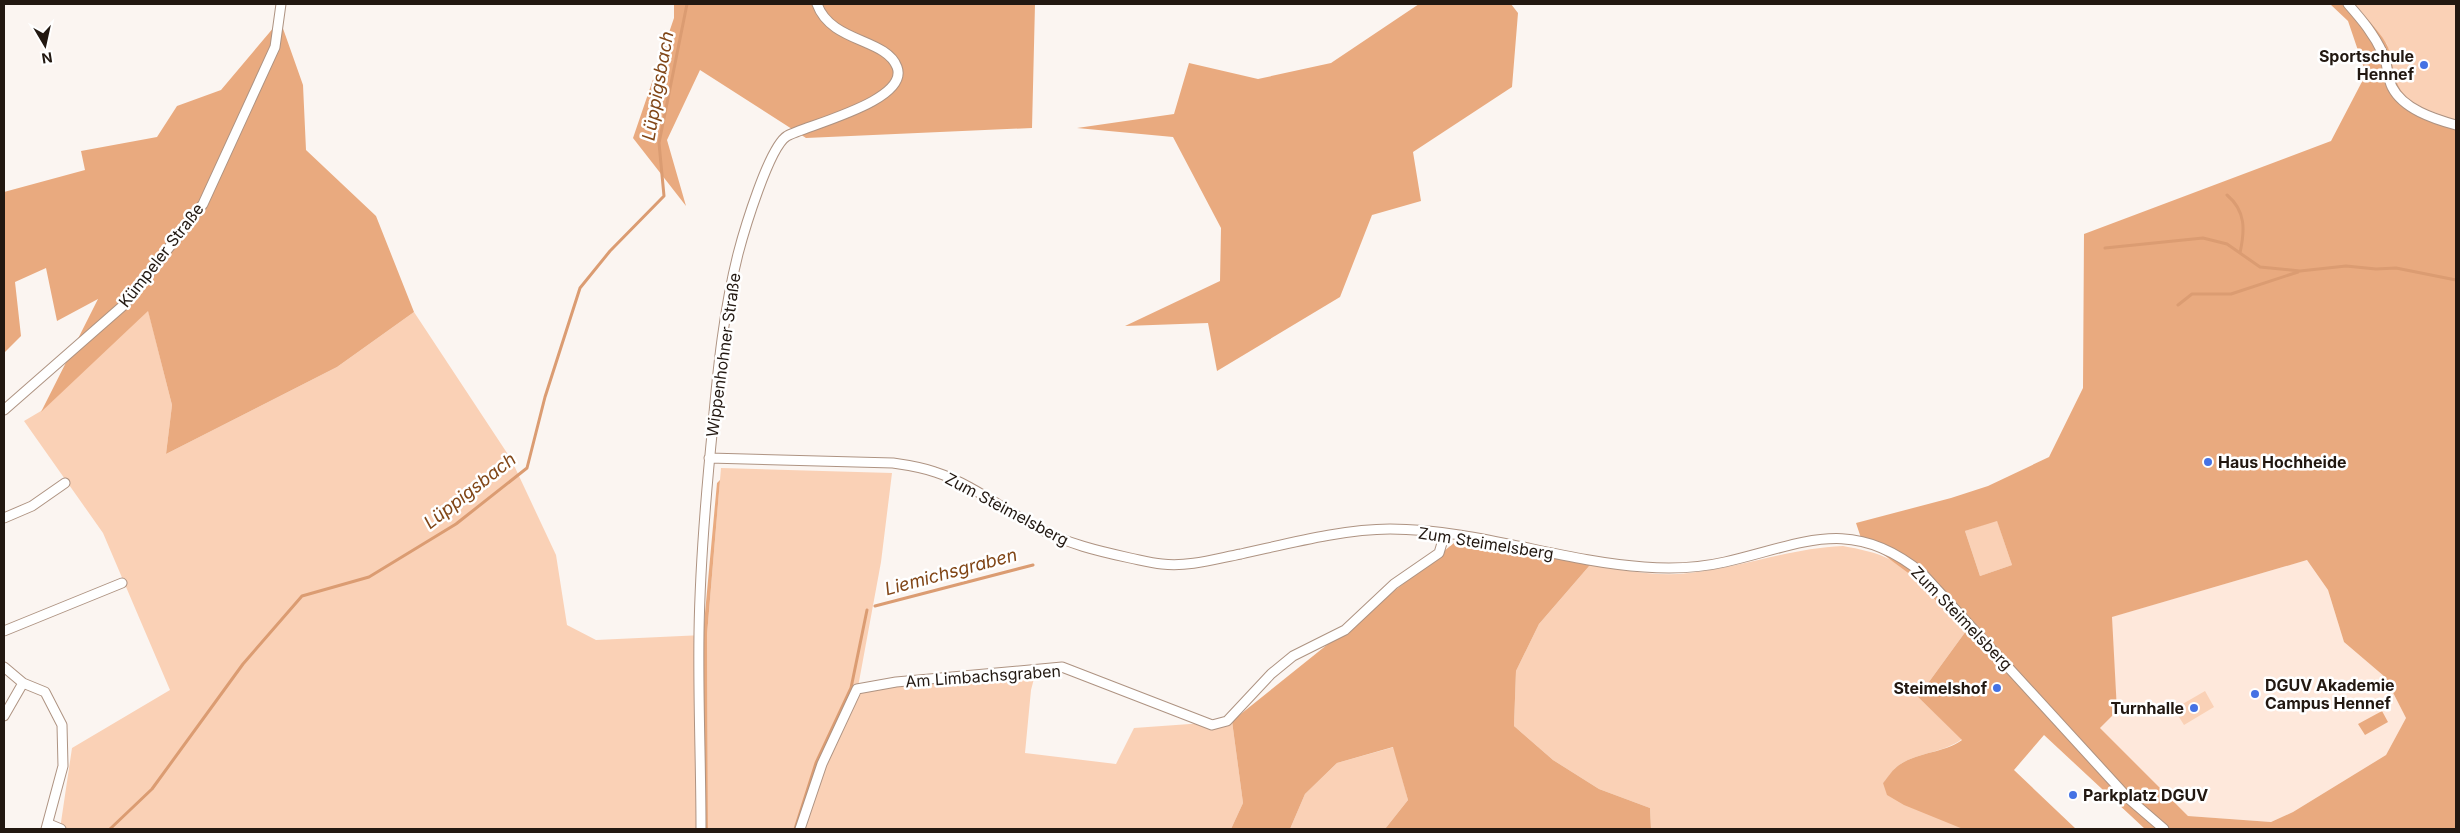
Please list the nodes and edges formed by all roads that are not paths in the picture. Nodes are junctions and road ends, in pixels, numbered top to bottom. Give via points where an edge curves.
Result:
1 (281, 4) edge
2 (817, 4) edge
3 (2348, 4) edge
4 (2456, 125) edge
5 (4, 410) edge
6 (709, 458) junction
7 (64, 483) dead end
8 (4, 518) edge
9 (1445, 533) junction
10 (122, 583) dead end
11 (4, 631) edge
12 (4, 667) edge
13 (23, 683) junction
14 (4, 716) edge
15 (48, 826) edge
16 (61, 829) edge
17 (701, 829) edge
18 (800, 829) edge
19 (2164, 829) edge

1 - 5 street, Kümpeler Straße via 275,47 203,204 125,304
2 - 6 street, Wippenhohner Straße via 823,17 837,29 890,56 898,75 894,84 875,100 789,135 772,154 739,250 730,288
3 - 4 street via 2370,30 2384,56 2392,87 2403,102 2437,120
6 - 9 street, Zum Steimelsberg via 893,463 937,472 1040,530 1082,548 1161,564 1196,563 1298,542 1388,529
6 - 17 street, Wippenhohner Straße via 699,633
7 - 8 street via 32,506
9 - 18 street, Am Limbachsgraben via 1439,554 1394,584 1345,630 1293,656 1271,674 1227,721 1212,725 1062,667 896,682 858,689 822,764
9 - 19 street, Zum Steimelsberg via 1645,567 1687,567 1722,562 1811,540 1833,538 1855,539 1880,546 1902,557 1922,573 2128,798
10 - 11 street
12 - 13 street
13 - 14 street
13 - 15 street via 45,692 62,725 63,766
15 - 16 street

